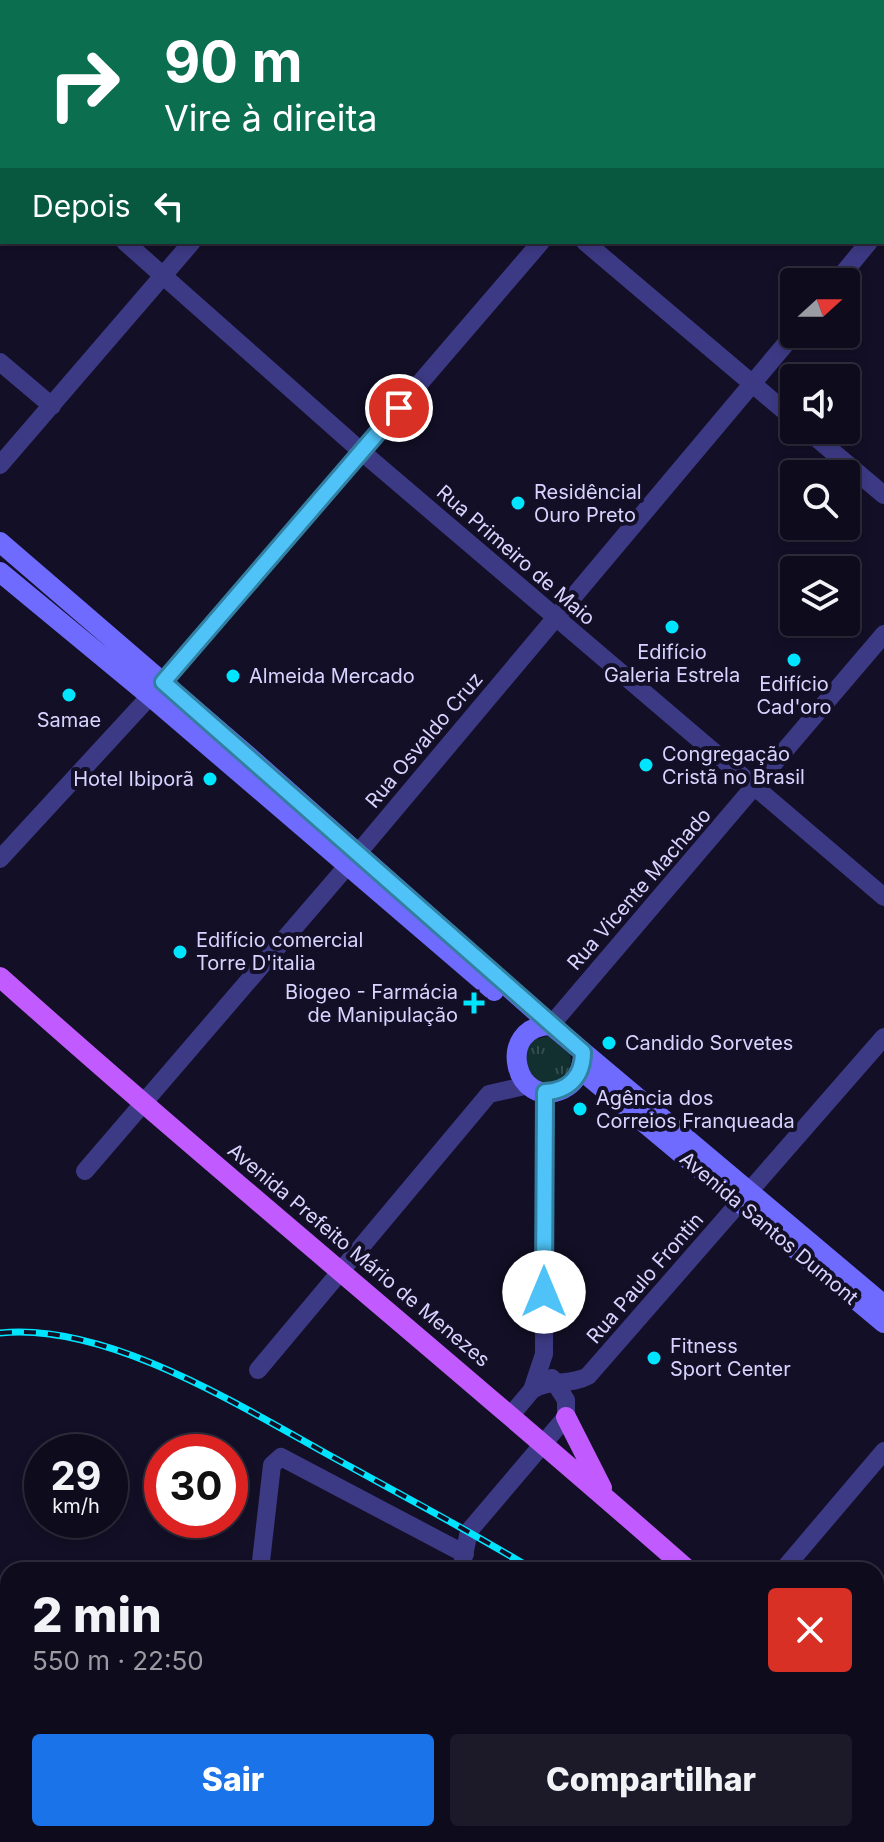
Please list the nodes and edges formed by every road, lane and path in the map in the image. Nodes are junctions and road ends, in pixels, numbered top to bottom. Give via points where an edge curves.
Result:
1 (127, 244) edge
2 (190, 244) edge
3 (539, 244) edge
4 (587, 244) edge
5 (867, 244) edge
6 (848, 268) edge
7 (165, 276) junction
8 (783, 348) edge
9 (0, 362) edge
10 (753, 384) junction
11 (52, 406) junction
12 (780, 407) edge
13 (824, 444) edge
14 (362, 452) junction
15 (4, 455) edge
16 (884, 495) edge
17 (0, 542) edge
18 (0, 572) edge
19 (55, 590) junction
20 (43, 607) junction
21 (556, 618) junction
22 (884, 634) edge
23 (157, 689) junction
24 (754, 788) junction
25 (0, 859) edge
26 (353, 860) junction
27 (884, 897) edge
28 (0, 977) edge
29 (544, 1027) junction
30 (884, 1037) edge
31 (582, 1061) junction
32 (537, 1089) junction
33 (143, 1105) junction
34 (85, 1171) dead end
35 (744, 1198) junction
36 (341, 1270) junction
37 (884, 1305) edge
38 (884, 1323) edge
39 (544, 1354) junction
40 (258, 1370) dead end
41 (555, 1385) junction
42 (532, 1390) junction
43 (511, 1415) junction
44 (566, 1417) junction
45 (542, 1443) junction
46 (884, 1451) edge
47 (608, 1499) junction
48 (261, 1562) edge
49 (463, 1562) edge
50 (679, 1562) edge
51 (790, 1562) edge

1 - 7 street, Rua Primeiro de Maio
2 - 7 street
3 - 14 street
4 - 10 street
5 - 6 street
7 - 11 street
7 - 14 street, Rua Primeiro de Maio
8 - 10 street, Rua Osvaldo Cruz
9 - 11 street
10 - 12 street
10 - 21 street, Rua Osvaldo Cruz
11 - 15 street
13 - 16 street
14 - 21 street, Rua Primeiro de Maio
14 - 23 street
17 - 19 main road, Avenida Santos Dumont
18 - 20 main road, Avenida Santos Dumont
19 - 20 main road
19 - 23 main road, Avenida Santos Dumont
20 - 23 main road, Avenida Santos Dumont
21 - 24 street, Rua Primeiro de Maio
21 - 26 street, Rua Osvaldo Cruz
22 - 24 street, Rua Vicente Machado
23 - 25 street
23 - 26 main road, Avenida Santos Dumont
24 - 27 street, Rua Primeiro de Maio
24 - 29 street, Rua Vicente Machado
26 - 29 main road, Avenida Santos Dumont
26 - 33 street, Rua Osvaldo Cruz
28 - 33 main road, Avenida Prefeito Mário de Menezes
29 - 31 main road, Avenida Santos Dumont
29 - 32 main road via 520,1042 516,1052 518,1071
30 - 35 street, Rua Paulo Frontin
31 - 32 main road via 567,1087
31 - 35 main road, Avenida Santos Dumont
32 - 36 street via 489,1094
32 - 39 street
33 - 34 street, Rua Osvaldo Cruz
33 - 36 main road, Avenida Prefeito Mário de Menezes
35 - 37 main road, Avenida Santos Dumont
35 - 38 main road, Avenida Santos Dumont
35 - 41 street, Rua Paulo Frontin via 588,1376
36 - 40 street
36 - 43 main road, Avenida Prefeito Mário de Menezes
39 - 41 street
39 - 42 street
41 - 42 street
41 - 44 street via 566,1400
42 - 43 street
43 - 45 main road, Avenida Prefeito Mário de Menezes
44 - 45 street
44 - 47 main road
45 - 47 main road, Avenida Prefeito Mário de Menezes
45 - 49 street via 469,1531
46 - 51 street
47 - 50 main road, Avenida Prefeito Mário de Menezes
48 - 49 street via 272,1465 285,1458

